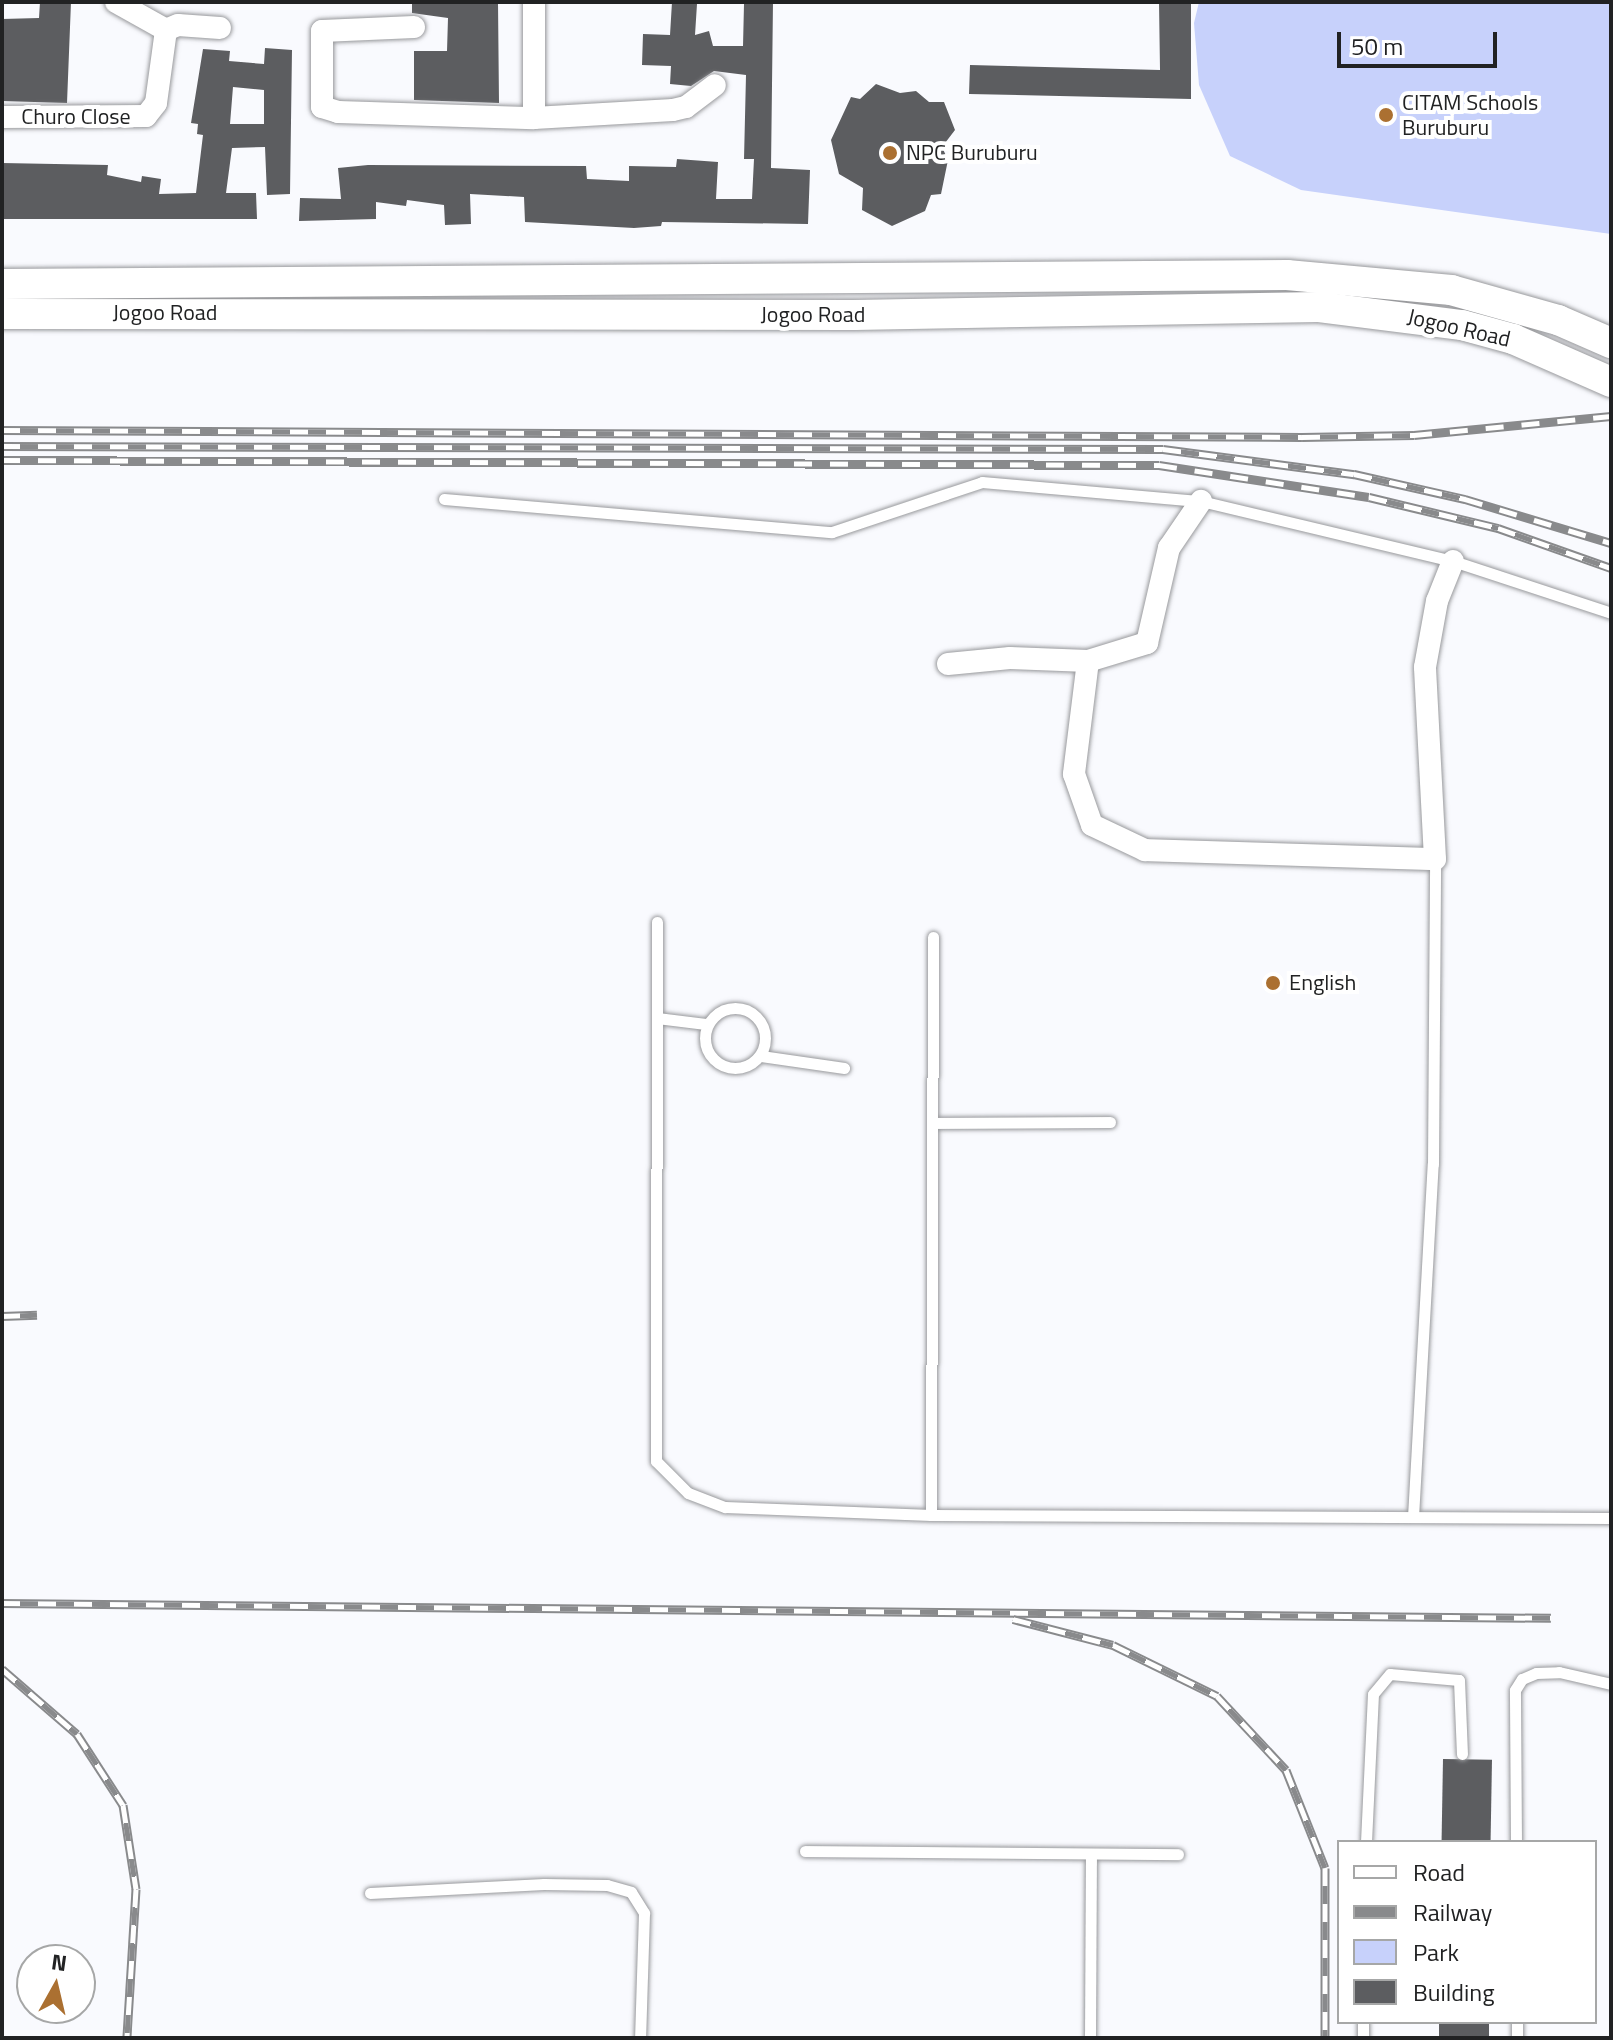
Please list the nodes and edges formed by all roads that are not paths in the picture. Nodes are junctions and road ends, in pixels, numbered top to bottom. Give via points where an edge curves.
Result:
1 (116, 2) edge
2 (534, 2) edge
3 (414, 27) dead end
4 (220, 28) dead end
5 (166, 30) junction
6 (715, 85) dead end
7 (2, 117) edge
8 (534, 118) junction
9 (2, 284) edge
10 (2, 314) edge
11 (1611, 343) edge
12 (1611, 382) edge
13 (444, 499) dead end
14 (1201, 501) junction
15 (1453, 561) junction
16 (1611, 613) edge
17 (1088, 661) junction
18 (948, 664) dead end
19 (1435, 859) junction
20 (657, 922) dead end
21 (933, 937) dead end
22 (657, 1018) junction
23 (706, 1024) junction
24 (761, 1056) junction
25 (844, 1068) dead end
26 (1110, 1122) dead end
27 (933, 1123) junction
28 (931, 1515) junction
29 (1413, 1517) junction
30 (1611, 1518) edge
31 (1611, 1684) edge
32 (1462, 1754) dead end
33 (1366, 1840) edge
34 (1516, 1840) edge
35 (805, 1851) dead end
36 (1178, 1854) dead end
37 (1091, 1856) junction
38 (370, 1893) dead end
39 (640, 2038) edge
40 (1090, 2038) edge

1 - 5 street
2 - 8 street
3 - 8 street via 322,31 322,107 338,112
4 - 5 street via 178,25
5 - 7 street, Churo Close via 156,103 146,116
6 - 8 street via 686,107 673,110
9 - 11 main road, Jogoo Road via 1287,275 1451,290 1543,315
10 - 12 main road, Jogoo Road via 854,315 1319,307 1462,325 1513,339
13 - 14 lane via 832,532 982,482
14 - 15 lane
14 - 17 street via 1169,548 1147,643
15 - 16 lane
15 - 19 street via 1437,601 1425,667
17 - 18 street via 1010,658
17 - 19 street via 1074,774 1092,825 1145,850
19 - 29 lane via 1433,1164
20 - 22 lane
21 - 27 lane
22 - 23 lane
22 - 28 lane via 656,1461 688,1493 725,1507
23 - 24 lane via 704,1047 719,1065 741,1068
23 - 24 lane via 720,1009 741,1007 750,1012 766,1036
24 - 25 lane
26 - 27 lane
27 - 28 lane
28 - 29 lane
29 - 30 lane
31 - 34 lane via 1559,1672 1536,1673 1522,1679 1515,1690
32 - 33 lane via 1459,1680 1390,1674 1373,1694
35 - 37 lane
36 - 37 lane
37 - 40 lane
38 - 39 lane via 544,1884 607,1885 631,1892 644,1913

